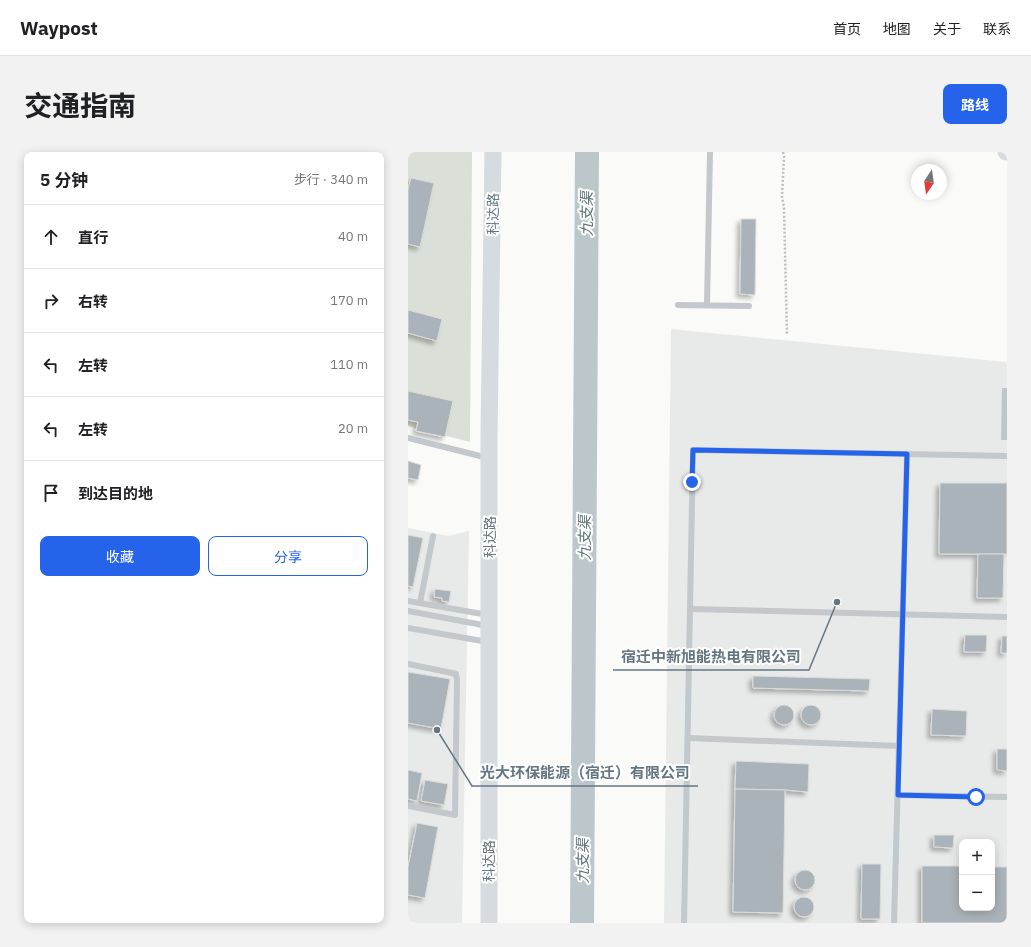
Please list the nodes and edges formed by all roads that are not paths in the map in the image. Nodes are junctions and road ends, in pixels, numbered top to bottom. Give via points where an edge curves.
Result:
1 (494, 152) edge
2 (710, 152) edge
3 (678, 305) dead end
4 (707, 305) junction
5 (749, 306) dead end
6 (408, 438) edge
7 (907, 454) junction
8 (1007, 456) edge
9 (490, 458) junction
10 (433, 536) dead end
11 (408, 600) edge
12 (420, 603) junction
13 (690, 609) junction
14 (408, 611) edge
15 (902, 614) junction
16 (1007, 617) edge
17 (408, 628) edge
18 (489, 628) junction
19 (408, 664) edge
20 (688, 738) junction
21 (899, 746) junction
22 (898, 795) junction
23 (1007, 797) edge
24 (408, 806) edge
25 (489, 923) edge
26 (684, 923) edge
27 (894, 923) edge

1 - 9 street, 科达路
2 - 4 lane
3 - 4 lane
4 - 5 lane
6 - 9 lane
7 - 8 lane
7 - 13 lane via 693,450
7 - 15 lane
9 - 18 street, 科达路
10 - 12 lane
11 - 12 lane
12 - 18 lane
13 - 15 lane
13 - 20 lane
14 - 18 lane
15 - 16 lane
15 - 21 lane
17 - 18 lane
18 - 25 street, 科达路
19 - 24 lane via 456,674 457,680 455,815
20 - 21 lane
20 - 26 lane
21 - 22 lane
22 - 23 lane
22 - 27 lane

